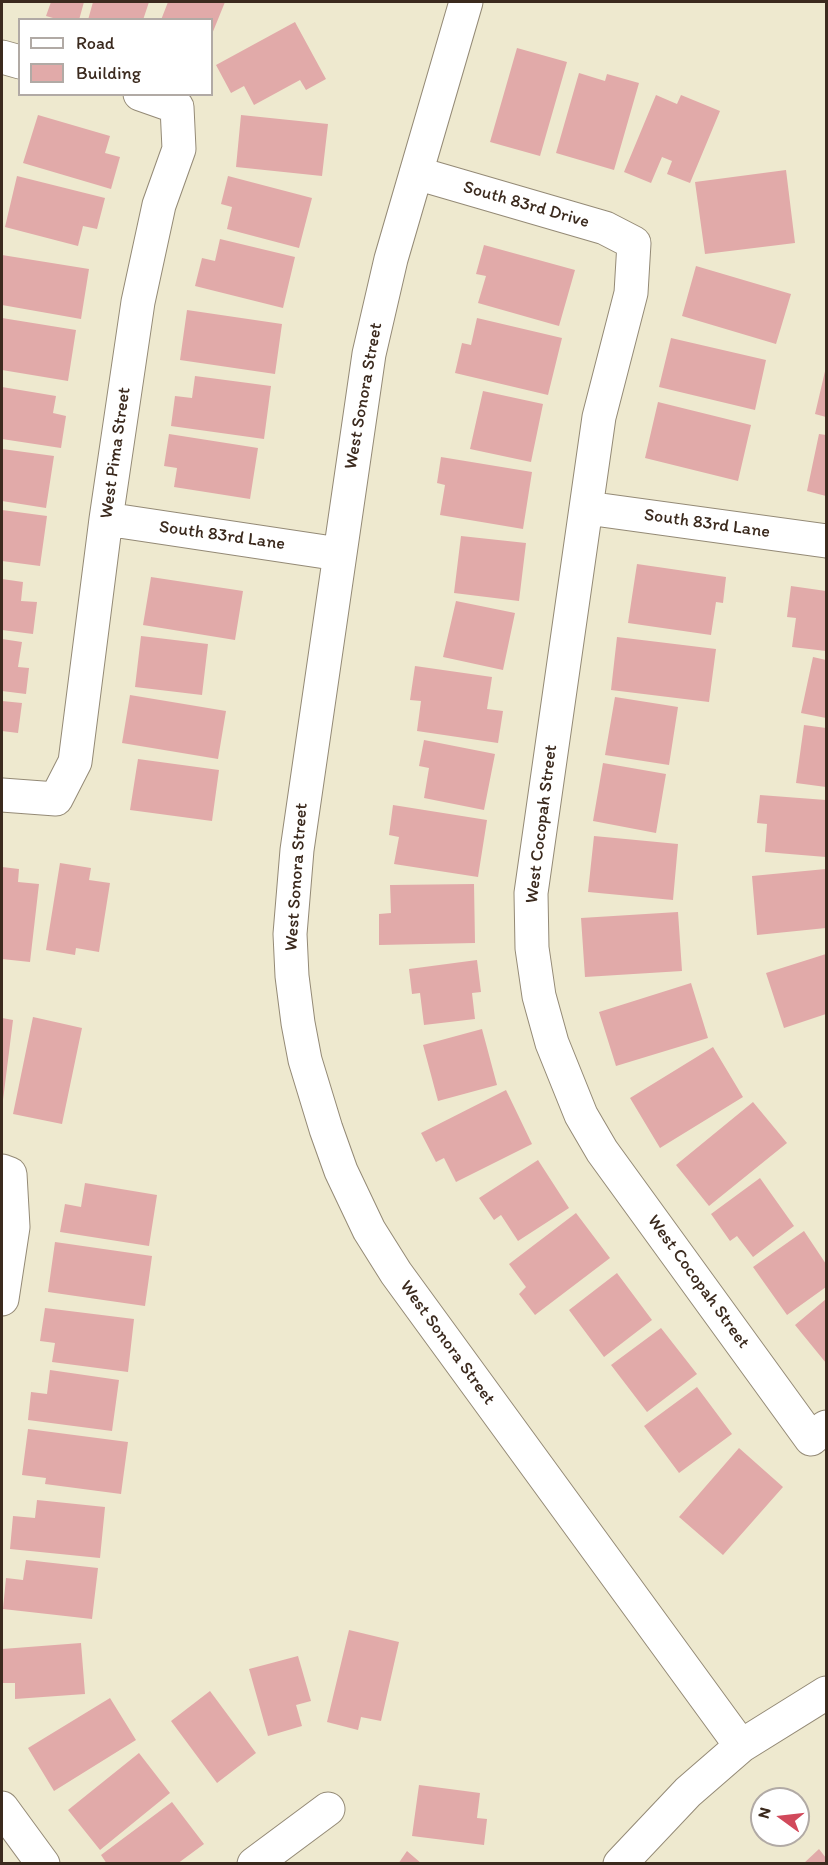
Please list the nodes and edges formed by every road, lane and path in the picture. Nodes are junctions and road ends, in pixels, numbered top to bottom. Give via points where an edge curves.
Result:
1 (466, 2) edge
2 (2, 57) edge
3 (18, 61) edge
4 (146, 96) edge
5 (416, 173) junction
6 (634, 243) joint
7 (587, 508) junction
8 (106, 519) junction
9 (826, 541) edge
10 (339, 554) junction
11 (2, 795) edge
12 (6, 1173) edge
13 (2, 1299) edge
14 (819, 1433) edge
15 (826, 1693) edge
16 (741, 1746) junction
17 (2, 1808) edge
18 (328, 1809) dead end
19 (43, 1863) edge
20 (254, 1863) edge
21 (620, 1863) edge

1 - 5 street, West Sonora Street
2 - 3 street
4 - 8 street, West Pima Street via 177,107 179,149 159,205 138,302
5 - 6 street, South 83rd Drive via 605,228
5 - 10 street, West Sonora Street via 369,354
6 - 7 street, West Cocopah Street via 631,293 599,417
7 - 9 street, South 83rd Lane
7 - 14 street, West Cocopah Street via 531,893 538,996 581,1115 602,1151
8 - 10 street, South 83rd Lane
8 - 11 street, West Pima Street via 75,762 56,799
10 - 16 street, West Sonora Street via 303,797 290,934 298,1023 326,1129 341,1171 396,1273
12 - 13 street via 13,1227
15 - 16 street
16 - 21 street via 688,1792
17 - 19 street
18 - 20 street

